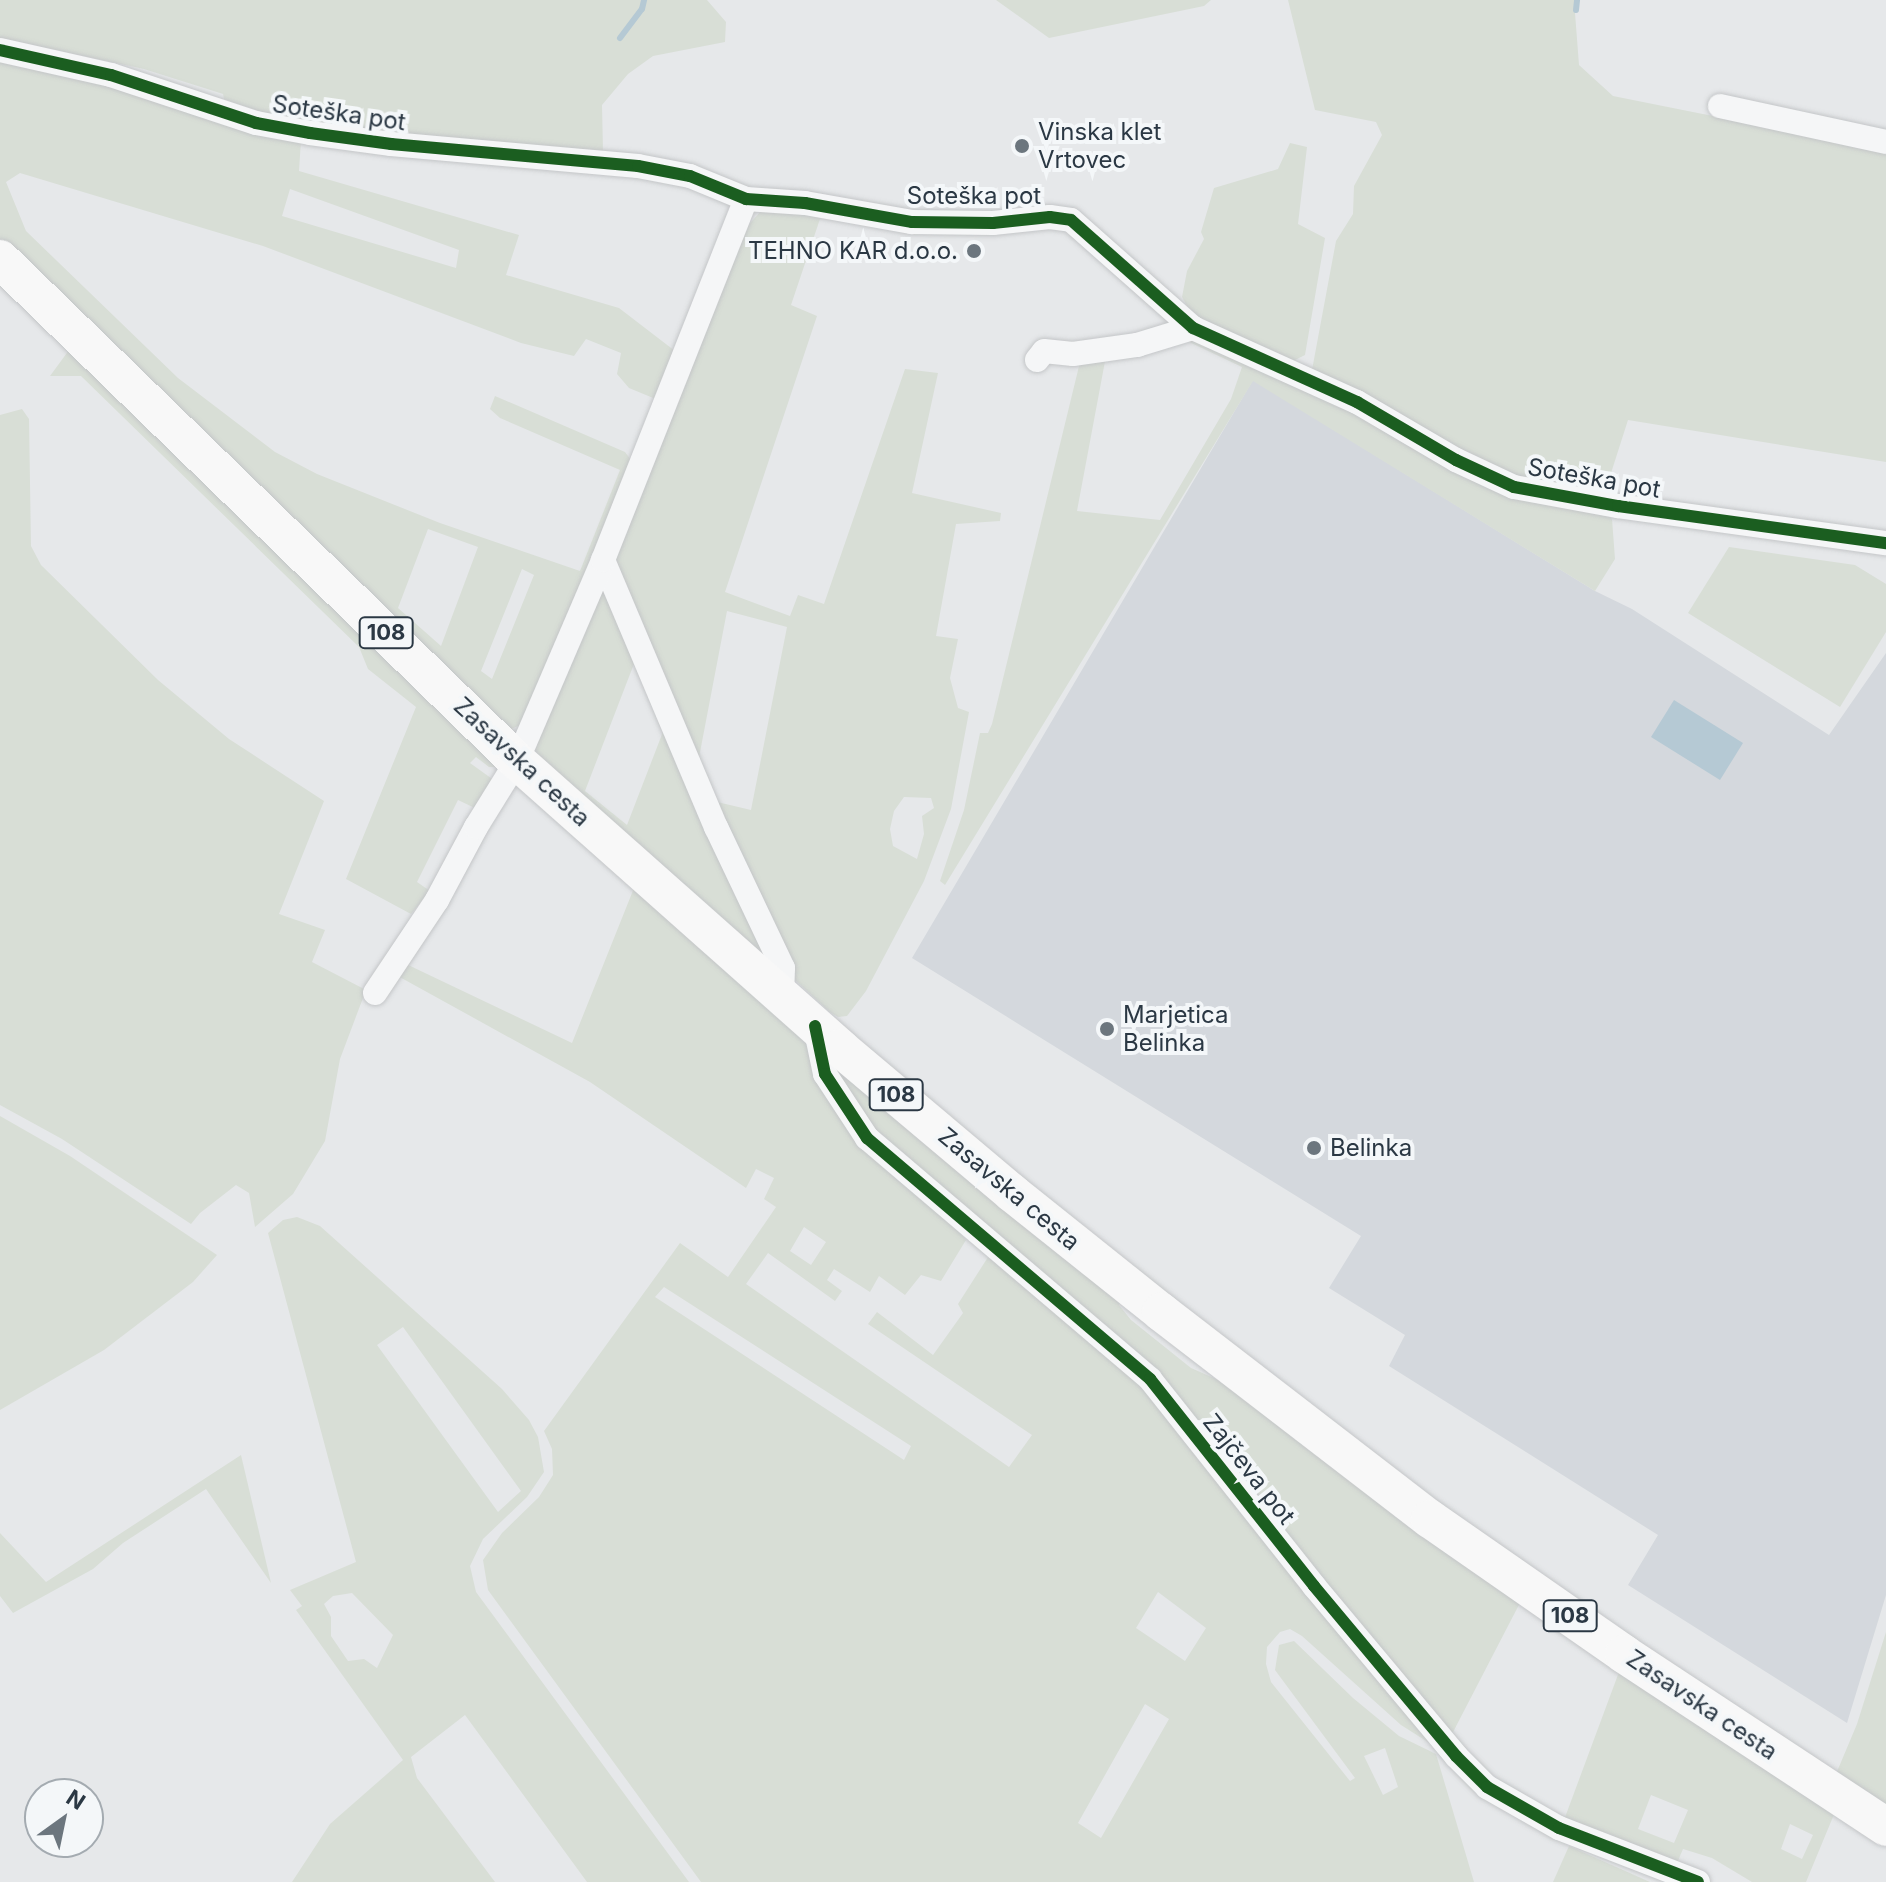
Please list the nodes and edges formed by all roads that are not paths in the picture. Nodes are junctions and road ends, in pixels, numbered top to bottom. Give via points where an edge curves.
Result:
1 (0, 50) edge
2 (1720, 106) dead end
3 (1886, 142) edge
4 (746, 199) junction
5 (0, 259) edge
6 (1193, 328) junction
7 (1037, 360) dead end
8 (1886, 543) edge
9 (603, 560) junction
10 (517, 761) junction
11 (375, 993) dead end
12 (782, 996) junction
13 (815, 1026) junction
14 (1886, 1827) edge
15 (1698, 1882) edge

1 - 4 street, Soteška pot via 111,75 256,123 391,144 638,166 690,176
2 - 3 street
4 - 6 street, Soteška pot via 805,203 912,222 1071,220
4 - 9 street
5 - 10 main road, Zasavska cesta / 108
6 - 7 street via 1137,345 1073,354 1044,351
6 - 8 street, Soteška pot via 1357,402 1514,487
9 - 10 street
9 - 12 street via 716,827 783,968
10 - 11 street via 437,900
10 - 12 main road, Zasavska cesta / 108
12 - 13 main road, Zasavska cesta / 108
13 - 14 main road, Zasavska cesta / 108 via 1151,1304 1430,1519
13 - 15 street, Zajčeva pot via 825,1074 867,1138 1150,1379 1314,1586 1487,1787 1559,1828

